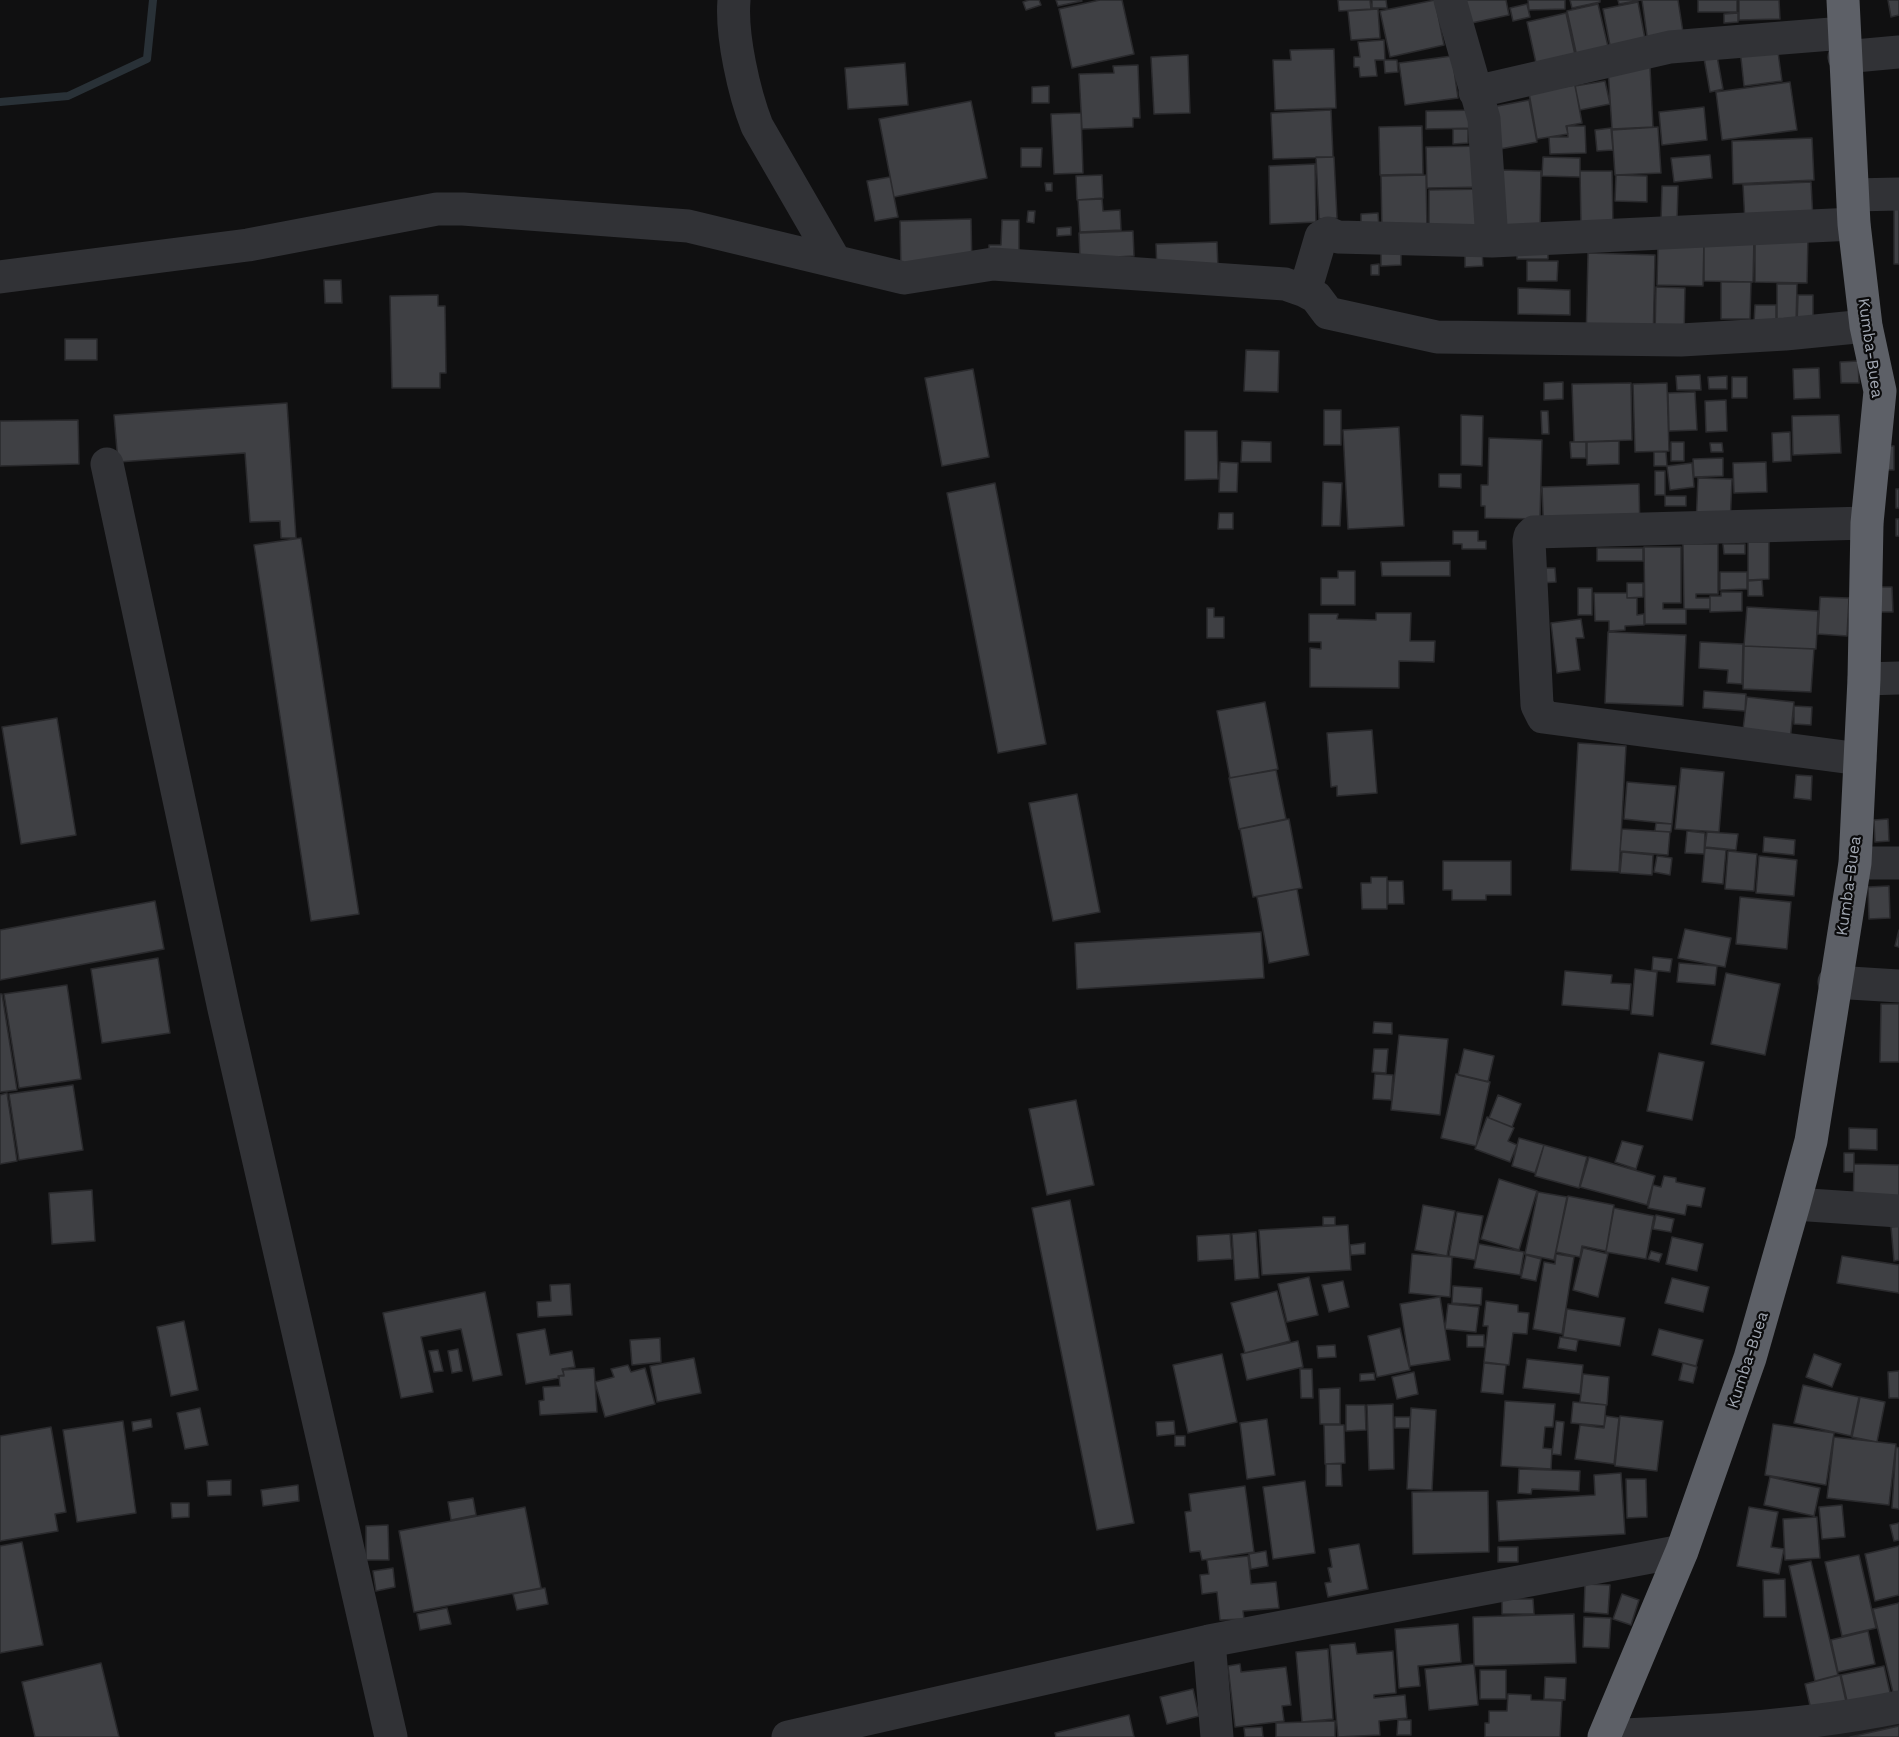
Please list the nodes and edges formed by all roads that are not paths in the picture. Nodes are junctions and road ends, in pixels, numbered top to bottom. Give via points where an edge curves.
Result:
1 (734, 0) edge
2 (1450, 0) edge
3 (1843, 0) edge
4 (1844, 45) junction
5 (1899, 52) edge
6 (1475, 92) junction
7 (1899, 194) edge
8 (1853, 210) junction
9 (1492, 241) junction
10 (835, 261) junction
11 (0, 277) edge
12 (1305, 291) junction
13 (1866, 326) junction
14 (1889, 392) edge
15 (107, 464) dead end
16 (1867, 523) junction
17 (1899, 678) edge
18 (1864, 679) junction
19 (1860, 759) junction
20 (1899, 862) edge
21 (1855, 863) junction
22 (1834, 982) junction
23 (1899, 986) edge
24 (1794, 1204) junction
25 (1899, 1211) edge
26 (1682, 1551) junction
27 (1209, 1641) junction
28 (1899, 1707) edge
29 (825, 1732) edge
30 (391, 1737) edge
31 (788, 1737) edge
32 (1217, 1737) edge
33 (1605, 1737) edge

1 - 10 street via 738,47 757,126
2 - 6 street
3 - 4 highway, Kumba-Buea
4 - 5 street
4 - 6 street via 1670,47
4 - 8 highway, Kumba-Buea
6 - 9 street via 1484,119
7 - 8 street
8 - 9 street
8 - 13 highway, Kumba-Buea
9 - 12 street via 1338,237 1328,233 1321,237
10 - 11 street via 668,223 437,209 248,245
10 - 12 street via 904,278 993,264 1285,284
12 - 13 street via 1328,312 1437,337 1682,340
13 - 14 highway, Kumba-Buea
14 - 16 highway, Kumba-Buea
15 - 30 street via 224,1009
16 - 18 highway, Kumba-Buea
16 - 19 street via 1534,532 1529,541 1537,705 1543,717
17 - 18 street
18 - 19 highway, Kumba-Buea
19 - 21 highway, Kumba-Buea
20 - 21 street
21 - 22 highway, Kumba-Buea
22 - 23 street
22 - 24 highway, Kumba-Buea via 1810,1141
24 - 25 street
24 - 26 highway, Kumba-Buea via 1750,1358
26 - 27 street
26 - 33 highway, Kumba-Buea
27 - 29 street
27 - 32 street
28 - 33 street via 1853,1716
29 - 31 street

